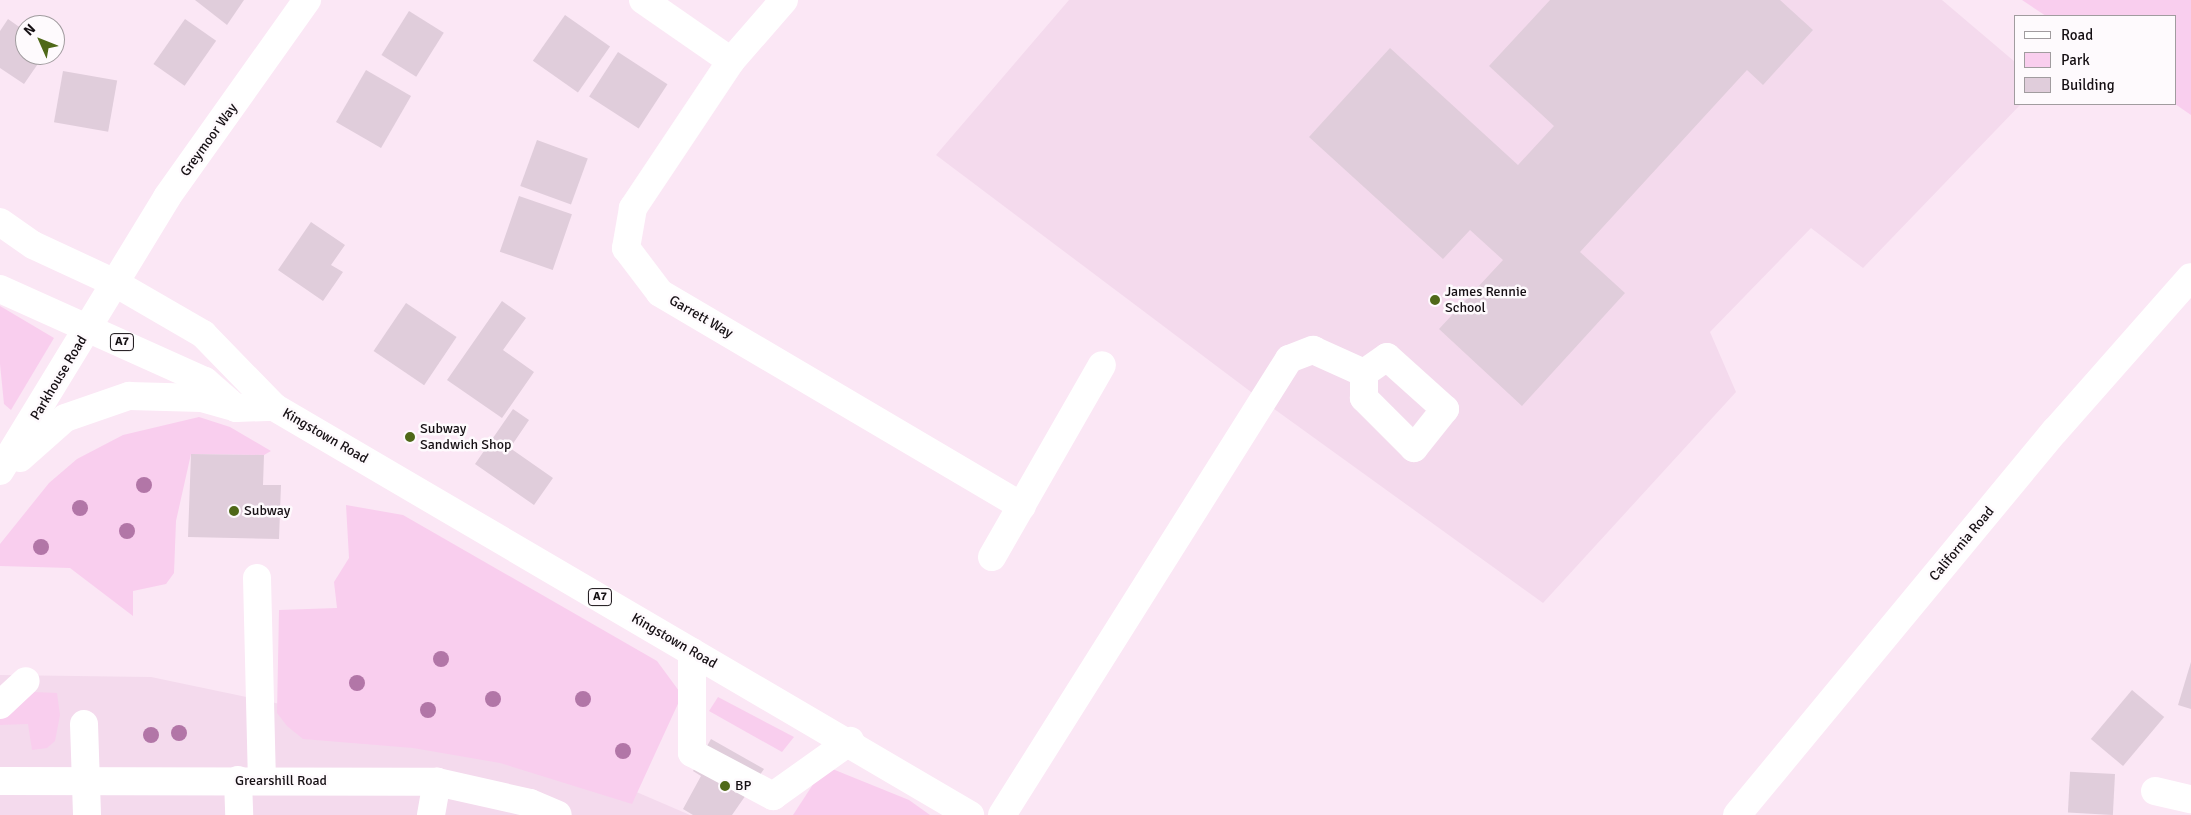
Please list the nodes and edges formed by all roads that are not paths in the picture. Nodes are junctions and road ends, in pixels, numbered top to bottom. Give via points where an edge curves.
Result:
1 (307, 0) edge
2 (643, 0) edge
3 (784, 0) edge
4 (731, 61) junction
5 (0, 222) edge
6 (2191, 277) edge
7 (115, 283) junction
8 (0, 289) edge
9 (90, 326) junction
10 (1102, 365) dead end
11 (1364, 373) dead end
12 (274, 407) junction
13 (236, 408) junction
14 (0, 471) edge
15 (0, 475) edge
16 (1022, 506) junction
17 (992, 557) dead end
18 (257, 578) dead end
19 (692, 652) junction
20 (26, 681) dead end
21 (0, 705) edge
22 (84, 724) dead end
23 (850, 741) junction
24 (250, 780) junction
25 (0, 781) edge
26 (86, 782) junction
27 (436, 782) junction
28 (2155, 791) dead end
29 (2191, 799) edge
30 (87, 815) edge
31 (239, 815) edge
32 (431, 815) edge
33 (558, 815) edge
34 (970, 815) edge
35 (1002, 815) edge
36 (1737, 815) edge

1 - 7 street, Greymoor Way via 167,198
2 - 4 street
3 - 4 street, Garrett Way
4 - 16 street, Garrett Way via 633,208 626,248 660,293
5 - 7 street, Kingstown Road / A7 via 33,245
6 - 36 street, California Road via 2055,431
7 - 9 street, Parkhouse Road
7 - 12 street, Kingstown Road / A7 via 203,334
8 - 9 street, A7
9 - 13 street, A7 via 205,381
9 - 14 street, Parkhouse Road
10 - 16 street
11 - 35 street via 1314,350 1289,359
12 - 13 street, Kingstown Road
12 - 19 street, Kingstown Road / A7
13 - 15 street, Kingstown Road via 202,398 129,396 65,418
16 - 17 street
18 - 24 street
19 - 23 street, Kingstown Road / A7
19 - 23 street via 692,753 772,796
20 - 21 street
22 - 26 street
23 - 34 street, Kingstown Road / A7
24 - 26 street, Grearshill Road
24 - 27 street, Grearshill Road
24 - 31 street
25 - 26 street, Grearshill Road
26 - 30 street
27 - 32 street
27 - 33 street, Grearshill Road via 530,803
28 - 29 street

